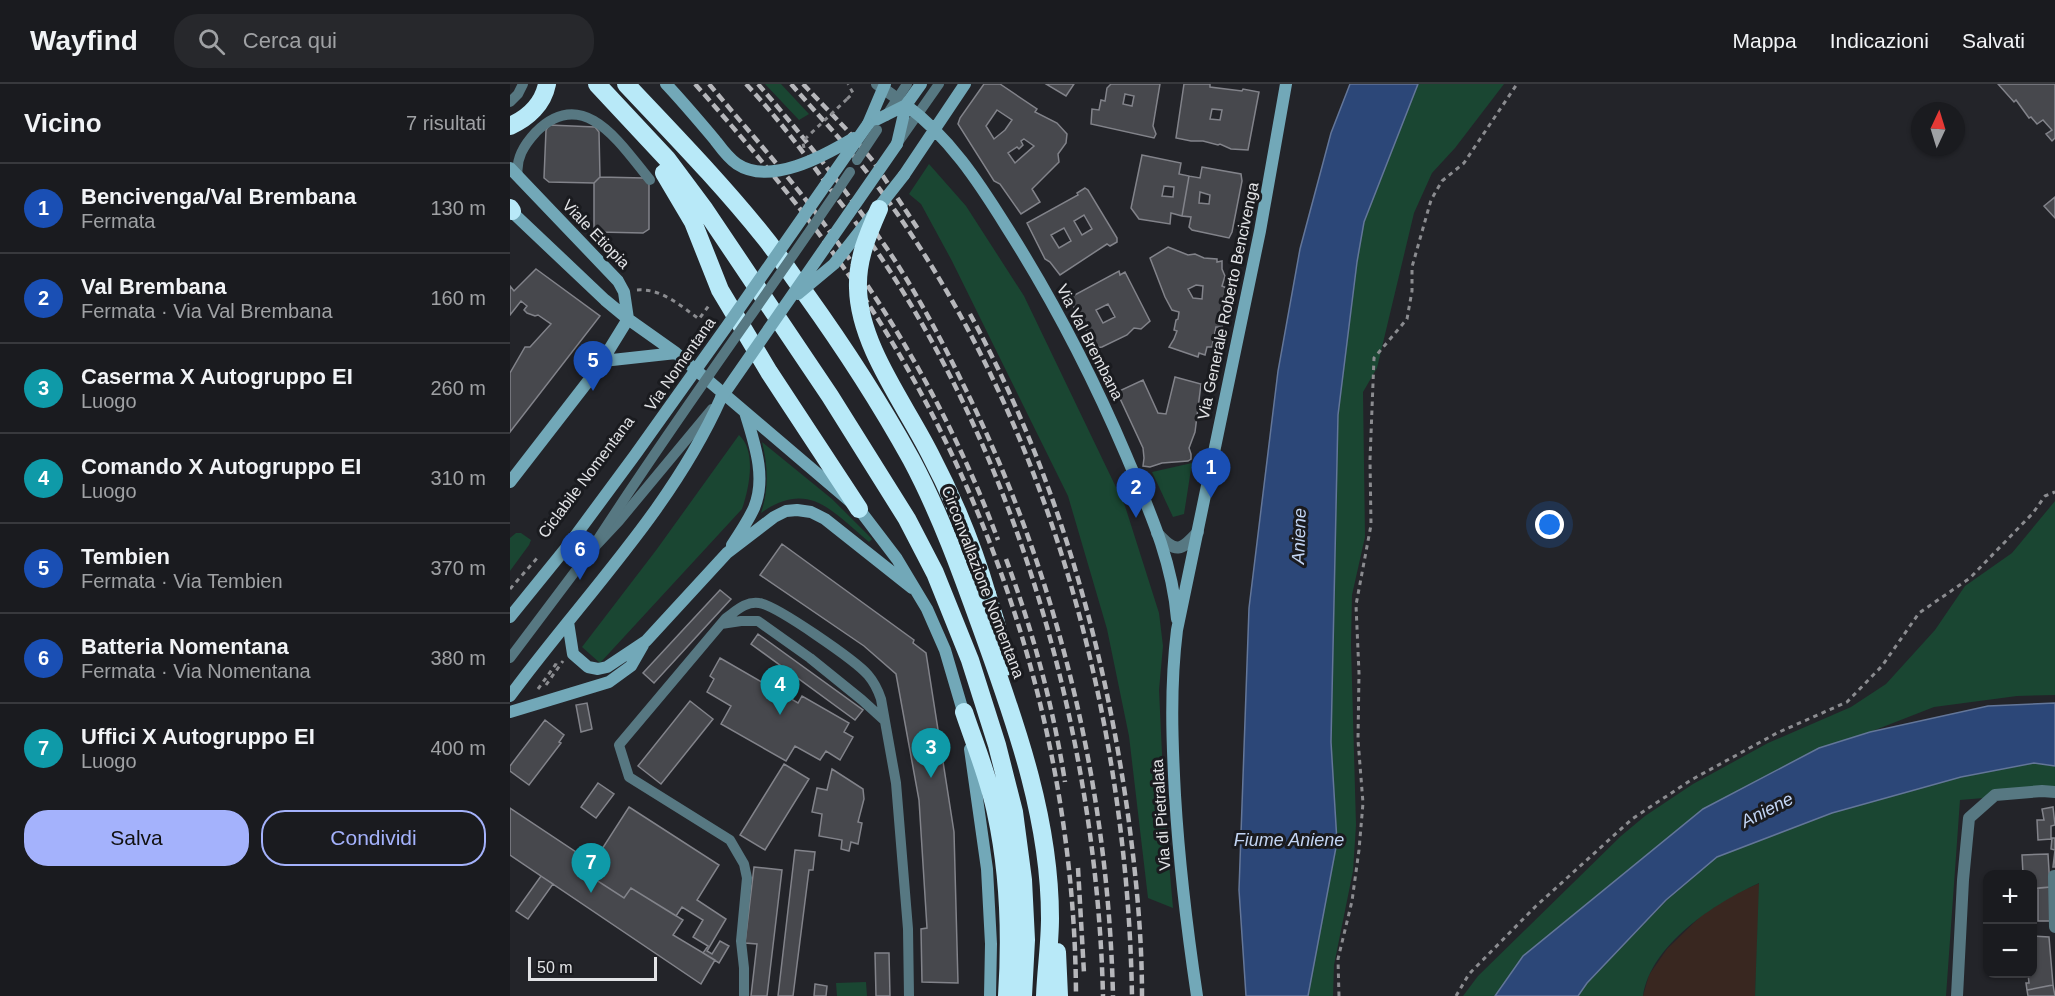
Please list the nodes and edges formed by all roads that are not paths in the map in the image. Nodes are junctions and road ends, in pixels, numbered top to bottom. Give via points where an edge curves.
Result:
1 (523, 84) edge
2 (547, 84) edge
3 (626, 84) edge
4 (666, 84) edge
5 (908, 84) edge
6 (921, 84) edge
7 (939, 84) edge
8 (965, 84) edge
9 (1286, 84) edge
10 (881, 85) edge
11 (602, 89) edge
12 (510, 102) edge
13 (901, 102) junction
14 (918, 114) junction
15 (516, 123) edge
16 (872, 127) junction
17 (935, 129) junction
18 (857, 136) junction
19 (510, 142) edge
20 (897, 144) junction
21 (514, 173) edge
22 (650, 180) dead end
23 (879, 209) junction
24 (510, 212) edge
25 (790, 300) junction
26 (628, 319) junction
27 (675, 353) junction
28 (603, 361) junction
29 (721, 398) junction
30 (745, 411) junction
31 (510, 482) edge
32 (859, 509) junction
33 (1156, 532) junction
34 (1198, 532) junction
35 (589, 553) junction
36 (727, 553) junction
37 (917, 593) junction
38 (512, 611) edge
39 (568, 622) junction
40 (721, 624) junction
41 (1178, 630) junction
42 (645, 641) junction
43 (510, 658) edge
44 (510, 696) edge
45 (510, 712) edge
46 (964, 712) junction
47 (884, 720) junction
48 (1017, 727) junction
49 (2055, 792) edge
50 (2054, 876) edge
51 (1050, 918) junction
52 (2055, 927) edge
53 (744, 996) edge
54 (909, 996) edge
55 (990, 996) edge
56 (1007, 996) edge
57 (1023, 996) edge
58 (1045, 996) edge
59 (1059, 996) edge
60 (1197, 996) edge
61 (1957, 996) edge

1 - 12 lane
2 - 15 highway via 539,103
3 - 48 highway, Circonvallazione Nomentana via 756,227 839,340 911,460 937,513
4 - 18 main road, bridge via 732,161 749,170 786,169 827,154
5 - 13 lane, Via Nomentana
6 - 13 main road, Via Nomentana
7 - 14 lane, Via Nomentana
8 - 17 main road, Via Nomentana
9 - 34 main road, Via Generale Roberto Bencivenga via 1271,176
10 - 13 street
10 - 16 main road, Via Nomentana
11 - 32 highway via 686,208 720,290
11 - 57 highway via 668,159 736,257 824,387 907,519 935,573 997,745 1017,830 1025,918
13 - 14 main road, Via Val Brembana
13 - 16 main road, Via Nomentana
13 - 20 main road, Via Nomentana
14 - 17 main road, Via Val Brembana
14 - 20 lane, Via Nomentana
15 - 19 highway
16 - 18 main road, Via Nomentana, bridge
16 - 35 lane, Via Nomentana, bridge via 850,172
17 - 23 main road, Via Nomentana, bridge
17 - 33 main road, Via Val Brembana via 972,174 1041,281 1102,399
18 - 38 main road, Via Nomentana, bridge via 635,455 570,543
20 - 25 main road, Via Nomentana, bridge
21 - 22 lane via 524,147 536,131 559,115 574,111 598,120
21 - 26 main road, Viale Etiopia via 614,276 624,292
23 - 25 main road, Via Nomentana, bridge via 834,264
23 - 48 highway, bridge via 860,266 860,310 872,347 944,483 972,549 996,623
24 - 26 main road
25 - 29 main road, Via Nomentana, bridge
26 - 27 main road
26 - 28 main road
27 - 28 main road
27 - 30 main road
28 - 31 main road
29 - 35 lane, Via Nomentana, bridge
29 - 39 main road, Via Nomentana via 681,473
30 - 32 main road
30 - 36 main road via 758,461 759,490 750,517
32 - 37 main road
33 - 34 street via 1170,546 1179,548
33 - 41 main road, Via Val Brembana via 1172,579
34 - 41 main road, Via Generale Roberto Bencivenga
35 - 43 lane, Via Nomentana
36 - 37 main road via 780,513 804,510 825,519
36 - 42 main road
37 - 46 main road via 945,650
39 - 42 main road via 573,654 592,669 608,668
39 - 44 main road, Via Nomentana
40 - 47 lane via 758,621 810,658
40 - 47 lane via 745,605 757,602 770,606 866,673 877,687
40 - 53 lane via 619,746 629,777 730,840 741,858 747,878 741,941
41 - 60 main road, Via di Pietralata via 1172,738 1184,897
42 - 45 main road via 631,666 609,682
46 - 55 main road via 987,869
46 - 56 highway via 991,792 1002,846 1009,916
47 - 54 lane via 902,842
48 - 51 highway, Circonvallazione Nomentana via 1038,814
49 - 61 street via 1995,795 1969,818
50 - 52 street
51 - 58 highway, Circonvallazione Nomentana
51 - 59 highway via 1058,960

